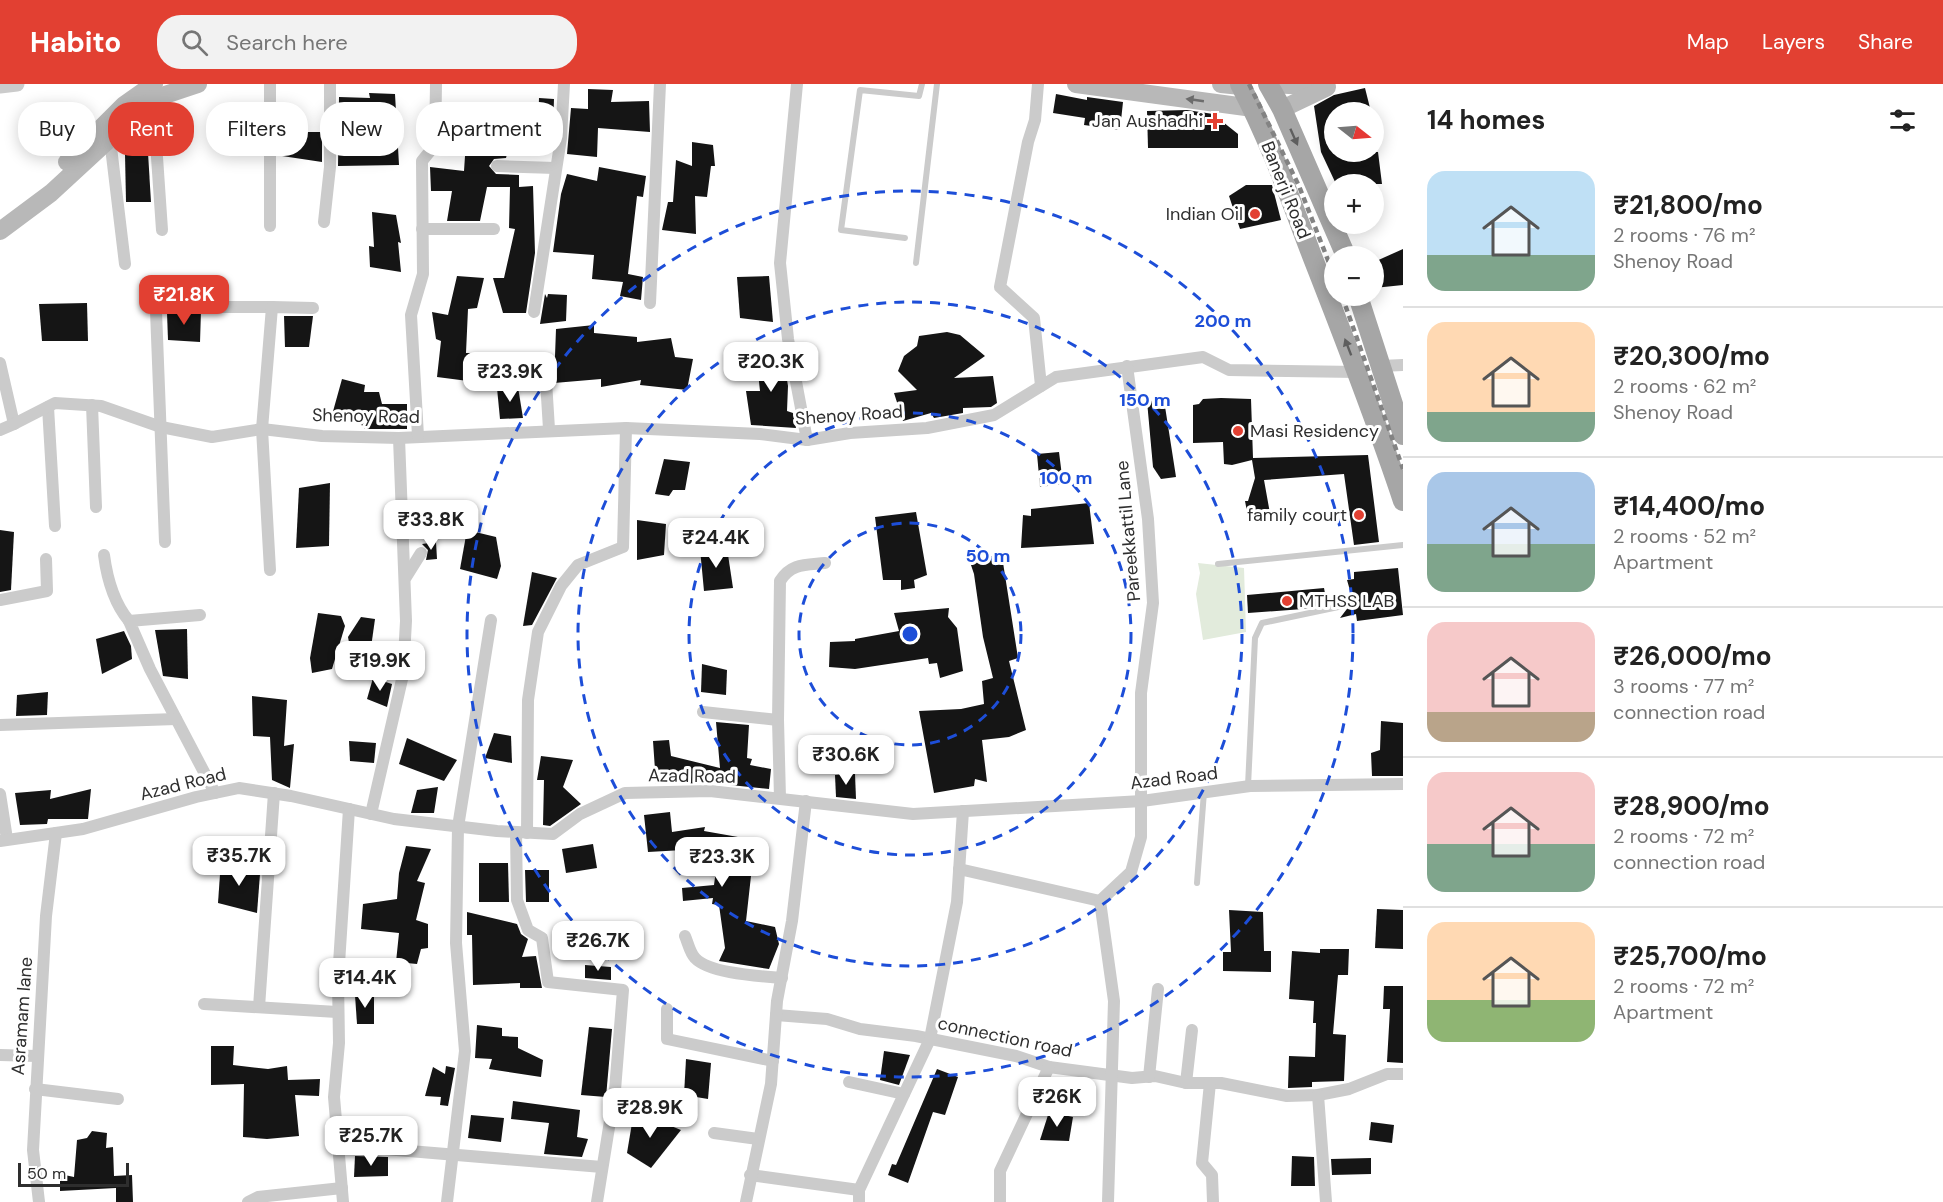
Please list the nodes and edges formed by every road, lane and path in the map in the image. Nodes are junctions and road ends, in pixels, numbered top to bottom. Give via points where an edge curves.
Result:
1 (16, 84) edge
2 (198, 84) edge
3 (270, 84) edge
4 (330, 84) edge
5 (436, 84) edge
6 (564, 84) edge
7 (660, 84) edge
8 (797, 84) edge
9 (922, 84) edge
10 (937, 84) edge
11 (1038, 84) edge
12 (1076, 84) edge
13 (1221, 84) edge
14 (1268, 84) edge
15 (1241, 85) edge
16 (0, 86) edge
17 (1330, 86) edge
18 (154, 91) edge
19 (1253, 108) junction
20 (1282, 109) junction
21 (108, 142) edge
22 (112, 156) edge
23 (497, 165) dead end
24 (555, 168) junction
25 (1316, 188) junction
26 (1293, 205) junction
27 (0, 216) edge
28 (324, 222) dead end
29 (270, 226) dead end
30 (422, 229) junction
31 (494, 229) dead end
32 (162, 230) dead end
33 (0, 231) edge
34 (905, 238) dead end
35 (1342, 246) edge
36 (916, 263) dead end
37 (125, 264) dead end
38 (650, 303) dead end
39 (1361, 306) edge
40 (272, 307) junction
41 (213, 308) dead end
42 (313, 308) dead end
43 (156, 310) dead end
44 (534, 312) dead end
45 (0, 363) edge
46 (545, 365) dead end
47 (1403, 365) edge
48 (1127, 366) junction
49 (1384, 375) junction
50 (1361, 381) junction
51 (1041, 386) junction
52 (92, 405) junction
53 (48, 407) junction
54 (14, 424) junction
55 (161, 427) junction
56 (626, 428) junction
57 (262, 429) junction
58 (549, 429) junction
59 (0, 430) edge
60 (1403, 435) edge
61 (418, 436) junction
62 (399, 438) junction
63 (807, 440) junction
64 (1403, 501) edge
65 (96, 507) dead end
66 (55, 525) dead end
67 (165, 543) dead end
68 (1403, 545) edge
69 (421, 553) dead end
70 (104, 555) dead end
71 (46, 559) dead end
72 (825, 563) dead end
73 (1218, 564) dead end
74 (270, 570) dead end
75 (406, 577) junction
76 (0, 600) edge
77 (1343, 606) dead end
78 (200, 615) dead end
79 (491, 620) dead end
80 (129, 621) junction
81 (703, 712) dead end
82 (176, 719) junction
83 (778, 720) junction
84 (0, 725) edge
85 (1403, 784) edge
86 (1248, 786) junction
87 (1204, 792) junction
88 (215, 793) junction
89 (0, 794) edge
90 (274, 794) junction
91 (780, 798) junction
92 (806, 801) junction
93 (1142, 801) junction
94 (349, 809) junction
95 (963, 811) junction
96 (371, 814) junction
97 (458, 827) junction
98 (56, 832) junction
99 (522, 832) junction
100 (3, 840) edge
101 (959, 869) junction
102 (1197, 883) dead end
103 (1100, 901) junction
104 (685, 936) dead end
105 (782, 978) junction
106 (1158, 989) dead end
107 (204, 1004) dead end
108 (259, 1007) junction
109 (667, 1009) dead end
110 (337, 1012) junction
111 (776, 1015) junction
112 (1192, 1030) dead end
113 (930, 1039) junction
114 (0, 1055) edge
115 (37, 1056) junction
116 (773, 1061) junction
117 (1049, 1067) junction
118 (1403, 1074) edge
119 (1112, 1076) junction
120 (1149, 1077) junction
121 (849, 1082) dead end
122 (1186, 1083) junction
123 (1210, 1083) junction
124 (35, 1089) junction
125 (904, 1094) junction
126 (1318, 1095) junction
127 (118, 1099) dead end
128 (714, 1133) dead end
129 (758, 1139) junction
130 (337, 1145) junction
131 (454, 1154) junction
132 (602, 1167) junction
133 (750, 1175) junction
134 (342, 1188) junction
135 (859, 1196) edge
136 (39, 1202) edge
137 (248, 1202) edge
138 (343, 1202) edge
139 (447, 1202) edge
140 (597, 1202) edge
141 (746, 1202) edge
142 (1000, 1202) edge
143 (1108, 1202) edge
144 (1213, 1202) edge
145 (1326, 1202) edge

1 - 16 street
2 - 18 main road
3 - 29 street
4 - 28 street via 330,167
5 - 30 street via 435,145 422,161
6 - 24 street
7 - 38 street
8 - 63 street via 780,263 788,339
9 - 34 lane via 919,96 860,90 841,230
10 - 36 lane
11 - 51 street via 1035,120 1000,287 1034,318
19 -> 12 main road
13 - 15 main road
14 - 15 main road
14 - 17 main road
14 - 20 main road, Banerji Road
15 - 19 main road, Banerji Road
17 - 20 main road
18 - 27 main road via 124,105 48,180
18 - 32 street
19 - 20 main road
19 - 26 main road, Banerji Road
20 -> 25 main road, Banerji Road
21 - 33 main road via 51,193
22 - 37 street
23 - 24 street
24 - 44 street
25 - 26 main road
25 - 35 main road, Banerji Road
50 -> 26 main road, Banerji Road
30 - 31 street
30 - 61 street via 423,274 411,315
39 - 49 main road
40 - 41 street
40 - 42 street
40 - 57 street
43 - 55 street
45 - 54 street
46 - 58 street
47 - 49 street
48 - 50 street, Shenoy Road via 1203,357 1229,370
48 - 51 street, Shenoy Road via 1056,377
48 - 93 street, Pareekkattil Lane via 1148,519 1153,603 1141,693
49 - 50 main road
49 - 60 main road
50 - 64 main road, Banerji Road
51 - 63 street, Shenoy Road via 994,416 927,428
52 - 53 street, Shenoy Road
52 - 55 street, Shenoy Road
52 - 65 street
53 - 54 street, Shenoy Road
53 - 66 street
54 - 59 street, Shenoy Road
55 - 57 street, Shenoy Road via 212,437
55 - 67 street
56 - 58 street, Shenoy Road
56 - 63 street, Shenoy Road
56 - 99 street via 623,547 578,565 561,586 538,632 528,700
57 - 62 street, Shenoy Road via 322,436
57 - 74 street
58 - 61 street, Shenoy Road
61 - 62 street, Shenoy Road
62 - 75 street
68 - 73 lane
69 - 75 street
70 - 80 street via 119,609
71 - 76 street via 47,591
72 - 83 street via 797,565 780,582
75 - 96 street via 403,675
77 - 86 lane via 1262,623 1258,628
78 - 80 street
79 - 97 street
80 - 82 street
81 - 83 street
82 - 84 street
82 - 88 street
83 - 91 street
85 - 86 street, Azad Road
86 - 87 street, Azad Road
87 - 93 street, Azad Road
87 - 102 lane
88 - 90 street, Azad Road via 239,788
88 - 98 street, Azad Road via 83,829
89 - 100 street
90 - 94 street, Azad Road
90 - 108 street
91 - 92 street, Azad Road
91 - 99 street, Azad Road via 710,791 625,793 580,814 553,834
92 - 95 street, Azad Road via 913,814
92 - 105 street
93 - 95 street, Azad Road
93 - 103 street, Pareekkattil Lane via 1141,837 1131,872
94 - 96 street, Azad Road
94 - 110 street
95 - 101 street
96 - 97 street, Azad Road
97 - 99 street, Azad Road
97 - 131 street via 456,943 465,1051
98 - 100 street, Azad Road
98 - 115 street, Asramam lane
99 - 132 street via 518,900 528,930 543,938 548,982 623,990 615,1090
101 - 103 street
101 - 113 street via 957,902
103 - 119 street via 1114,1001
104 - 105 street via 693,957 704,964 742,974
105 - 111 street
106 - 120 street
107 - 108 street
108 - 110 street
109 - 116 street via 666,1038
110 - 130 street
111 - 113 street, connection road via 827,1019 860,1029
111 - 116 street
112 - 122 street
113 - 117 street, connection road via 1016,1056
113 - 125 street
114 - 115 street
115 - 124 street, Asramam lane
116 - 129 street
117 - 119 street, connection road
117 - 142 street via 1000,1171
118 - 126 street, connection road via 1387,1074 1349,1089
119 - 120 street, connection road
119 - 143 street
120 - 122 street, connection road
121 - 125 street
122 - 123 street, connection road
123 - 126 street, connection road via 1287,1096
123 - 144 street via 1202,1163 1212,1175
124 - 127 street
124 - 136 street, Asramam lane via 33,1150
125 - 135 street
126 - 145 street
128 - 129 street
129 - 133 street
130 - 131 street
130 - 134 street
131 - 132 street
131 - 139 street
132 - 140 street
133 - 135 street
133 - 141 street
134 - 137 street via 258,1197
134 - 138 street

